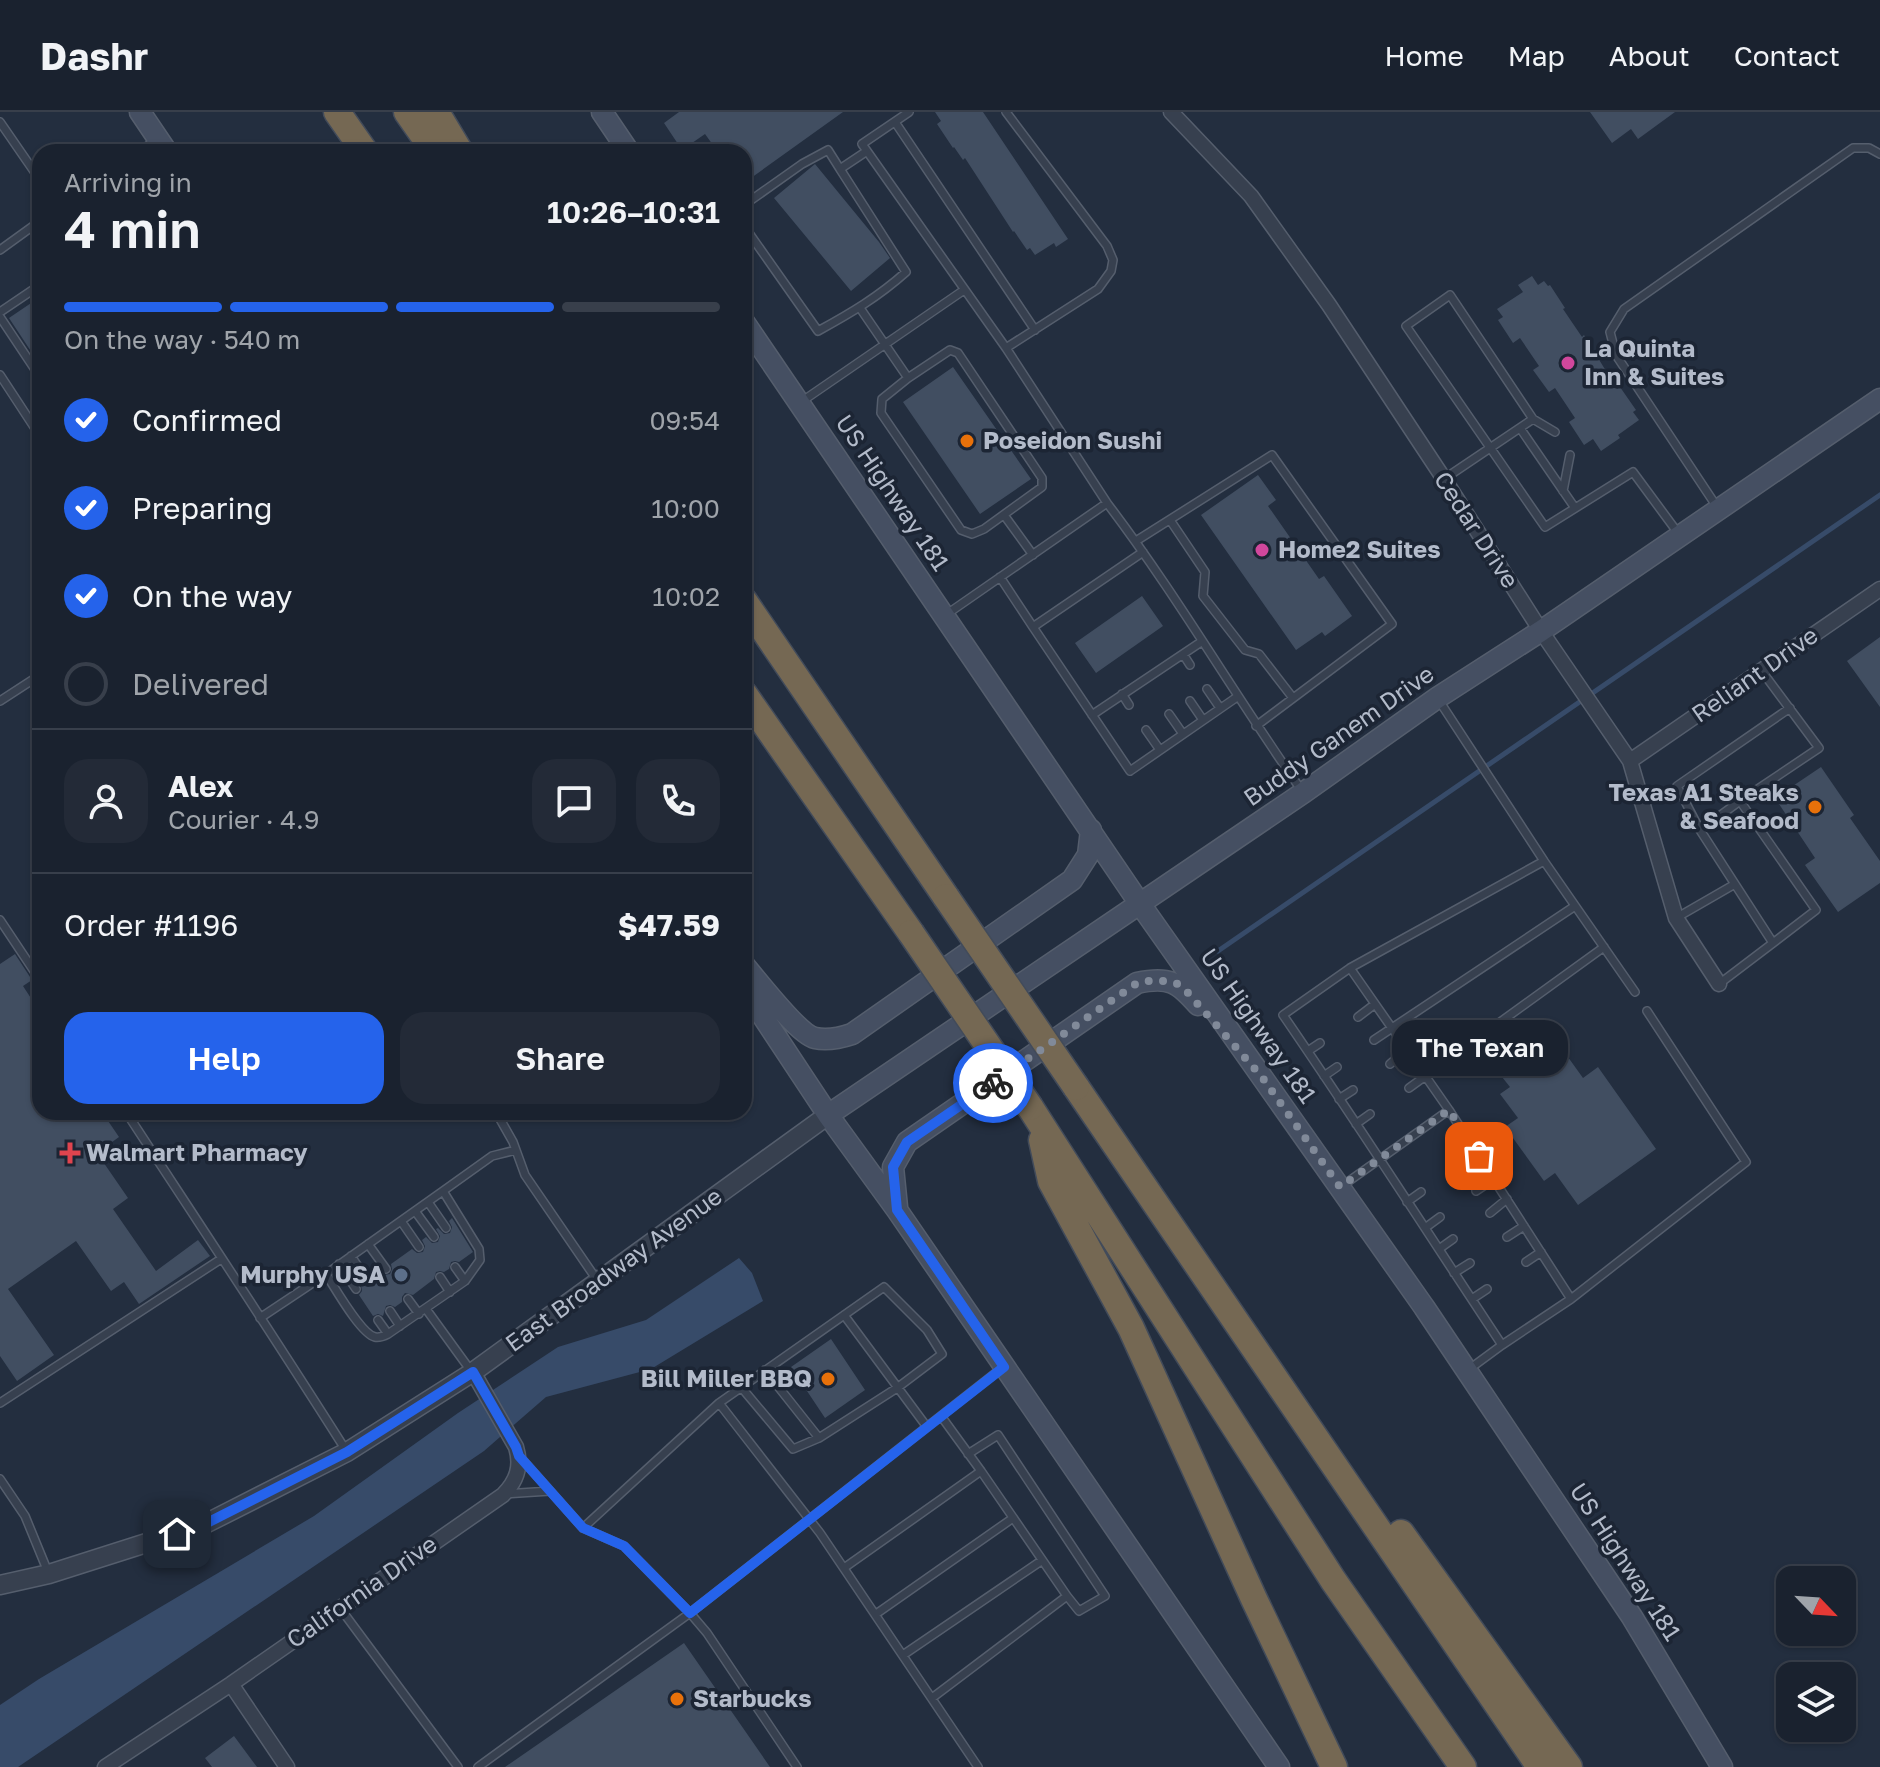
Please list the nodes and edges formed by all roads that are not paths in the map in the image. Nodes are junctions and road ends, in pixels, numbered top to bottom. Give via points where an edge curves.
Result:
1 (140, 112) edge
2 (337, 112) edge
3 (407, 112) edge
4 (436, 112) edge
5 (602, 112) edge
6 (909, 112) edge
7 (1006, 112) edge
8 (1171, 112) edge
9 (0, 122) edge
10 (895, 122) junction
11 (162, 144) edge
12 (359, 144) edge
13 (429, 144) edge
14 (455, 144) edge
15 (624, 144) edge
16 (867, 151) junction
17 (1880, 154) edge
18 (32, 168) edge
19 (840, 169) junction
20 (752, 199) edge
21 (32, 227) edge
22 (752, 237) edge
23 (0, 250) edge
24 (964, 290) junction
25 (32, 291) edge
26 (860, 308) junction
27 (0, 314) edge
28 (1035, 330) junction
29 (752, 334) edge
30 (883, 345) junction
31 (1006, 348) junction
32 (32, 364) edge
33 (0, 375) edge
34 (908, 378) junction
35 (1880, 399) edge
36 (799, 404) junction
37 (1533, 419) junction
38 (32, 423) edge
39 (1520, 428) junction
40 (1555, 432) dead end
41 (1490, 449) junction
42 (1570, 455) dead end
43 (1444, 479) junction
44 (1563, 491) junction
45 (1107, 503) junction
46 (1575, 508) junction
47 (1718, 509) junction
48 (1004, 515) junction
49 (1170, 520) junction
50 (1679, 535) junction
51 (1136, 541) junction
52 (1143, 552) junction
53 (1033, 555) junction
54 (1000, 577) junction
55 (1880, 589) edge
56 (752, 613) edge
57 (945, 616) junction
58 (1033, 627) junction
59 (1541, 631) junction
60 (1201, 642) junction
61 (1183, 654) junction
62 (1165, 665) junction
63 (1190, 665) dead end
64 (1761, 670) junction
65 (1172, 675) dead end
66 (1145, 679) junction
67 (32, 680) edge
68 (1152, 688) dead end
69 (1207, 689) dead end
70 (1122, 694) junction
71 (1237, 697) junction
72 (1293, 698) junction
73 (1437, 698) junction
74 (0, 701) edge
75 (1190, 701) dead end
76 (752, 705) edge
77 (1129, 705) dead end
78 (1220, 708) junction
79 (1790, 708) junction
80 (1169, 714) dead end
81 (1092, 715) junction
82 (1203, 720) junction
83 (1256, 726) junction
84 (1146, 730) dead end
85 (1183, 734) junction
86 (1160, 750) junction
87 (1630, 761) junction
88 (1303, 793) junction
89 (1740, 801) junction
90 (1091, 830) junction
91 (1700, 830) junction
92 (1544, 861) junction
93 (1735, 884) junction
94 (1140, 904) junction
95 (1575, 906) junction
96 (1676, 918) junction
97 (0, 920) edge
98 (1773, 943) junction
99 (1604, 947) junction
100 (32, 968) edge
101 (1350, 968) junction
102 (752, 974) edge
103 (1719, 984) joint
104 (1635, 992) dead end
105 (752, 1000) edge
106 (1375, 1004) junction
107 (1647, 1011) dead end
108 (1358, 1017) dead end
109 (1391, 1028) junction
110 (1374, 1040) dead end
111 (1320, 1043) dead end
112 (1406, 1050) junction
113 (1308, 1051) junction
114 (1390, 1064) dead end
115 (1337, 1067) dead end
116 (1324, 1076) junction
117 (1425, 1076) junction
118 (1262, 1077) junction
119 (1409, 1088) dead end
120 (1353, 1090) dead end
121 (1339, 1099) junction
122 (1449, 1110) junction
123 (1034, 1114) junction
124 (1370, 1114) dead end
125 (828, 1115) junction
126 (131, 1120) edge
127 (500, 1120) edge
128 (1356, 1124) junction
129 (516, 1150) junction
130 (1479, 1156) junction
131 (1379, 1159) junction
132 (1461, 1167) dead end
133 (1494, 1179) junction
134 (1340, 1187) junction
135 (443, 1191) junction
136 (1476, 1191) dead end
137 (1421, 1192) dead end
138 (1507, 1199) junction
139 (428, 1202) junction
140 (1407, 1202) junction
141 (897, 1210) junction
142 (415, 1211) junction
143 (1490, 1213) dead end
144 (1440, 1217) dead end
145 (401, 1221) junction
146 (1524, 1226) junction
147 (446, 1228) dead end
148 (1425, 1228) junction
149 (434, 1237) dead end
150 (1507, 1237) dead end
151 (1453, 1239) dead end
152 (368, 1244) junction
153 (419, 1247) dead end
154 (1439, 1249) junction
155 (1541, 1252) junction
156 (351, 1256) junction
157 (221, 1259) junction
158 (467, 1259) dead end
159 (1526, 1262) dead end
160 (1470, 1263) dead end
161 (339, 1264) junction
162 (455, 1267) dead end
163 (386, 1269) dead end
164 (474, 1269) junction
165 (1454, 1273) junction
166 (326, 1274) junction
167 (440, 1277) dead end
168 (368, 1281) dead end
169 (465, 1281) junction
170 (598, 1281) junction
171 (356, 1289) dead end
172 (1487, 1289) dead end
173 (450, 1292) junction
174 (408, 1299) dead end
175 (1472, 1299) junction
176 (1571, 1299) junction
177 (390, 1311) dead end
178 (423, 1311) junction
179 (844, 1315) junction
180 (260, 1318) junction
181 (378, 1320) dead end
182 (400, 1326) junction
183 (388, 1334) junction
184 (1502, 1345) junction
185 (1004, 1367) junction
186 (765, 1370) junction
187 (1467, 1371) junction
188 (473, 1372) junction
189 (741, 1387) junction
190 (897, 1388) junction
191 (0, 1403) edge
192 (719, 1403) junction
193 (941, 1416) junction
194 (927, 1427) junction
195 (819, 1438) junction
196 (347, 1452) junction
197 (968, 1454) junction
198 (519, 1456) junction
199 (981, 1471) junction
200 (0, 1479) edge
201 (1349, 1488) junction
202 (550, 1491) junction
203 (503, 1495) junction
204 (1013, 1518) junction
205 (809, 1519) junction
206 (583, 1528) junction
207 (1041, 1561) junction
208 (844, 1568) junction
209 (49, 1574) junction
210 (0, 1585) edge
211 (1067, 1596) junction
212 (340, 1608) junction
213 (690, 1613) junction
214 (876, 1614) junction
215 (903, 1655) junction
216 (231, 1684) junction
217 (932, 1698) junction
218 (105, 1767) edge
219 (287, 1767) edge
220 (458, 1767) edge
221 (478, 1767) edge
222 (797, 1767) edge
223 (978, 1767) edge
224 (1279, 1767) edge
225 (1334, 1767) edge
226 (1463, 1767) edge
227 (1540, 1767) edge
228 (1569, 1767) edge
229 (1722, 1767) edge

1 - 11 main road
2 - 12 highway
3 - 13 highway
4 - 14 highway
5 - 15 main road
6 - 10 lane
7 - 28 lane via 1113,260 1098,289
8 - 43 street, Cedar Drive via 1251,196
9 - 18 lane
10 - 16 lane via 862,144
10 - 28 lane
16 - 19 lane
16 - 24 lane
17 - 47 lane via 1853,148 1624,309 1610,332 1616,355
19 - 20 lane via 828,150
19 - 26 lane via 906,272
21 - 23 lane
22 - 26 lane via 818,331
24 - 30 lane
24 - 31 lane
25 - 27 lane
26 - 30 lane
27 - 32 lane
28 - 31 lane
29 - 36 main road, US Highway 181
30 - 34 lane
30 - 36 lane
31 - 45 lane
33 - 38 lane
34 - 48 lane via 882,399 881,413 961,530 972,534
34 - 48 lane via 950,350 958,353 1042,478 1042,487
35 - 47 main road, Buddy Ganem Drive
36 - 57 main road, US Highway 181
37 - 39 lane
37 - 40 lane
37 - 41 lane via 1450,295 1406,326
39 - 41 lane
39 - 44 lane
41 - 43 lane
41 - 46 lane via 1545,527
42 - 44 lane
43 - 59 street, Cedar Drive
44 - 46 lane
45 - 51 lane
45 - 53 lane
46 - 50 lane via 1633,472
47 - 50 main road, Buddy Ganem Drive
48 - 53 lane
49 - 51 lane
49 - 72 lane via 1205,572 1203,596 1245,650 1259,654
49 - 72 lane via 1272,455 1392,624
50 - 59 main road, Buddy Ganem Drive
51 - 52 lane
52 - 58 lane
52 - 60 lane
53 - 54 lane
54 - 57 lane
54 - 58 lane
55 - 64 street, Reliant Drive
56 - 201 highway, bridge
57 - 90 main road, US Highway 181
58 - 81 lane
59 - 73 main road, Buddy Ganem Drive
59 - 87 street, Cedar Drive
60 - 61 lane
60 - 71 lane
61 - 62 lane
61 - 63 lane
62 - 65 lane
62 - 66 lane
64 - 79 lane
64 - 87 street, Reliant Drive
66 - 68 lane
66 - 70 lane
67 - 74 lane
69 - 78 lane
70 - 77 lane
70 - 81 lane
71 - 78 lane
71 - 83 lane
72 - 83 lane
73 - 88 main road, Buddy Ganem Drive
73 - 92 lane
75 - 82 lane
76 - 123 highway, bridge
78 - 82 lane
79 - 89 lane via 1819,748
79 - 91 lane via 1677,786
80 - 85 lane
81 - 86 lane via 1130,771
82 - 85 lane
83 - 88 lane
84 - 86 lane
85 - 86 lane
87 - 96 street, Cedar Drive
88 - 94 main road, Buddy Ganem Drive
89 - 91 lane
89 - 98 lane via 1816,910
90 - 94 main road, US Highway 181
90 - 102 main road via 1088,855 1072,880 852,1034 811,1037
91 - 93 lane
92 - 95 lane
92 - 101 lane
93 - 96 lane
93 - 98 lane
94 - 118 main road, US Highway 181
94 - 125 main road, Buddy Ganem Drive
95 - 99 lane
95 - 109 lane
96 - 103 street, Cedar Drive
97 - 100 lane
98 - 103 lane
99 - 104 lane
99 - 117 lane
101 - 106 lane
101 - 113 lane via 1283,1015
105 - 125 main road
106 - 108 lane
106 - 109 lane
107 - 176 lane via 1746,1162
109 - 110 lane
109 - 112 lane
111 - 113 lane
112 - 114 lane
112 - 117 lane
113 - 116 lane
115 - 116 lane
116 - 121 lane
117 - 119 lane
117 - 122 lane
118 - 134 main road, US Highway 181
118 - 141 main road via 1181,985 1165,980 1137,983 907,1142 893,1167
120 - 121 lane
121 - 128 lane
122 - 130 lane
122 - 131 lane
123 - 225 highway via 1051,1181 1131,1328
123 - 226 highway via 1325,1567
124 - 128 lane
125 - 141 main road
125 - 170 street, East Broadway Avenue
126 - 157 lane
127 - 129 lane
128 - 131 lane
129 - 135 lane via 492,1156
129 - 170 lane via 525,1175
130 - 132 lane
130 - 133 lane
131 - 134 lane
131 - 140 lane
133 - 136 lane
133 - 138 lane
134 - 187 main road, US Highway 181
135 - 139 lane
135 - 164 lane via 479,1249
137 - 140 lane
138 - 143 lane
138 - 146 lane
139 - 142 lane
139 - 147 lane
140 - 148 lane
141 - 185 main road
142 - 145 lane
142 - 149 lane
144 - 148 lane
145 - 152 lane
145 - 153 lane
146 - 150 lane
146 - 155 lane
148 - 154 lane
151 - 154 lane
152 - 156 lane
152 - 163 lane
154 - 165 lane
155 - 159 lane
155 - 176 lane
156 - 161 lane
156 - 168 lane
157 - 180 lane
157 - 191 lane
158 - 164 lane
160 - 165 lane
161 - 166 lane
161 - 171 lane
162 - 169 lane
164 - 169 lane
165 - 175 lane
166 - 180 lane
166 - 183 lane via 364,1331 374,1337
167 - 173 lane
169 - 173 lane
170 - 188 street, East Broadway Avenue
172 - 175 lane
173 - 178 lane
174 - 178 lane
175 - 184 lane
176 - 184 lane
177 - 182 lane
178 - 182 lane
178 - 188 lane
179 - 186 lane
179 - 190 lane
179 - 190 lane via 884,1287 927,1330 942,1354
180 - 196 lane
181 - 183 lane
182 - 183 lane
184 - 187 lane
185 - 193 lane
185 - 224 main road
186 - 189 lane
186 - 195 lane
187 - 229 main road, US Highway 181 via 1632,1617
188 - 196 street, East Broadway Avenue
188 - 198 street
189 - 192 lane
189 - 195 lane via 793,1449
190 - 194 lane
190 - 195 lane
192 - 205 lane
192 - 206 lane
193 - 194 lane
193 - 197 lane
194 - 205 lane
196 - 209 street, East Broadway Avenue via 203,1525
197 - 199 lane
197 - 211 lane via 998,1435 1105,1596 1079,1611
198 - 202 lane
198 - 203 street via 517,1476
199 - 204 lane
199 - 208 lane
200 - 209 lane via 25,1516
201 - 227 highway
201 - 228 highway via 1390,1517
202 - 203 lane
202 - 206 lane
203 - 212 street, California Drive
204 - 207 lane
204 - 214 lane
205 - 208 lane
205 - 213 lane
206 - 213 lane via 624,1546
207 - 211 lane
207 - 215 lane
208 - 214 lane
209 - 210 street, East Broadway Avenue
211 - 217 lane
212 - 216 street, California Drive
212 - 220 lane
213 - 221 lane
213 - 222 lane
214 - 215 lane
215 - 217 lane
216 - 218 street, California Drive
216 - 219 street
217 - 223 lane

